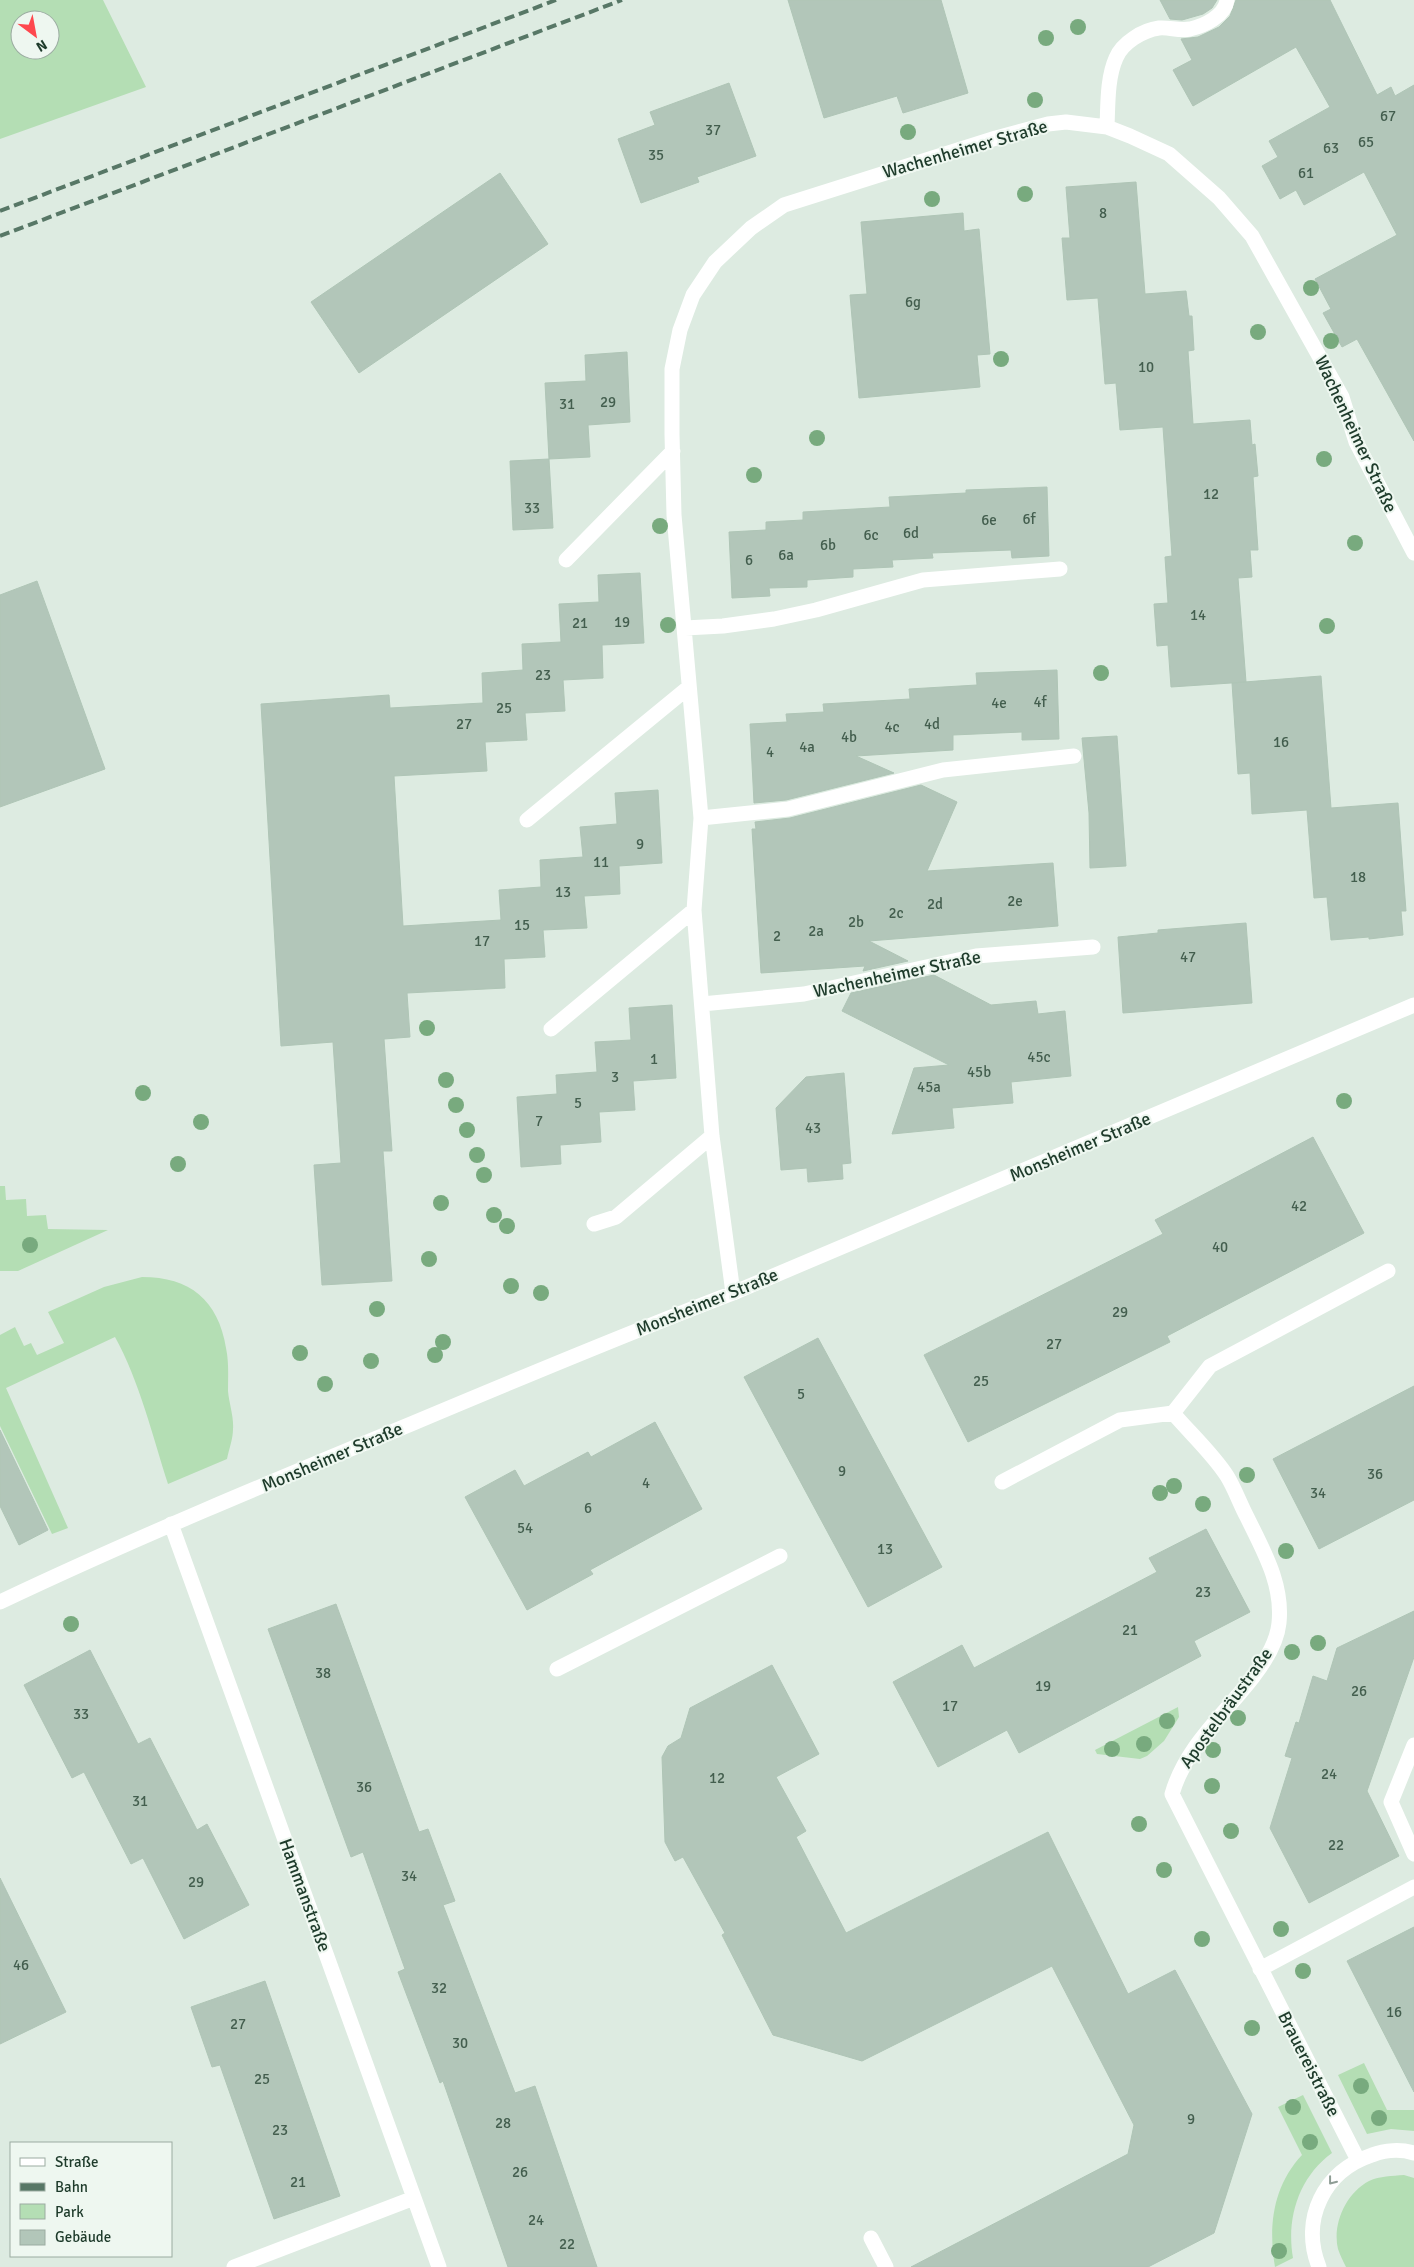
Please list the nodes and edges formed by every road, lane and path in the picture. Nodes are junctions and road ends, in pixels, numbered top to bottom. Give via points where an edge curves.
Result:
1 (1227, 0) edge
2 (1107, 127) junction
3 (673, 451) junction
4 (1414, 553) edge
5 (566, 560) dead end
6 (1060, 569) dead end
7 (685, 628) junction
8 (689, 687) junction
9 (1074, 756) dead end
10 (701, 818) junction
11 (527, 820) dead end
12 (694, 910) junction
13 (1093, 947) dead end
14 (702, 1004) junction
15 (1414, 1005) edge
16 (551, 1028) dead end
17 (712, 1136) junction
18 (594, 1224) dead end
19 (1388, 1271) dead end
20 (734, 1293) junction
21 (1173, 1413) junction
22 (1002, 1482) dead end
23 (172, 1524) junction
24 (780, 1556) dead end
25 (0, 1602) edge
26 (557, 1669) dead end
27 (1414, 1744) edge
28 (1172, 1794) joint
29 (1414, 1854) edge
30 (1414, 1888) edge
31 (1260, 1969) junction
32 (1414, 2153) edge
33 (1358, 2160) junction
34 (414, 2198) junction
35 (871, 2238) dead end
36 (1316, 2266) edge
37 (234, 2267) edge
38 (439, 2267) edge
39 (886, 2267) edge

1 - 2 street via 1220,14 1211,20 1190,29 1148,30 1116,56
2 - 3 street, Wachenheimer Straße via 1066,122 996,138 784,205 751,228 715,262 693,295 680,330 672,369
2 - 4 street, Wachenheimer Straße via 1169,154 1219,198 1252,236 1342,396 1356,442
3 - 5 street
3 - 7 street, Wachenheimer Straße via 674,515
6 - 7 street via 923,580 774,619
7 - 8 street, Wachenheimer Straße
8 - 10 street, Wachenheimer Straße
8 - 11 street
9 - 10 street via 943,770 788,809
10 - 12 street, Wachenheimer Straße
12 - 14 street, Wachenheimer Straße
12 - 16 street
13 - 14 street, Wachenheimer Straße via 976,956 804,994
14 - 17 street, Wachenheimer Straße
15 - 20 street, Monsheimer Straße
17 - 18 street via 616,1217
17 - 20 street, Wachenheimer Straße
19 - 21 street via 1210,1366
20 - 23 street, Monsheimer Straße via 659,1321
21 - 22 street via 1120,1420
21 - 28 street, Apostelbräustraße via 1226,1476 1276,1580 1280,1600 1279,1626 1270,1650 1253,1677 1186,1760 1177,1775
23 - 25 street, Monsheimer Straße
23 - 34 street, Hammanstraße
24 - 26 street
27 - 29 street via 1391,1802
28 - 31 street, Brauereistraße
30 - 31 street
31 - 33 street, Brauereistraße
32 - 33 street via 1406,2150 1381,2152
33 -> 36 street via 1335,2176 1319,2199 1312,2226
34 - 37 street
34 - 38 street, Hammanstraße
35 - 39 street

